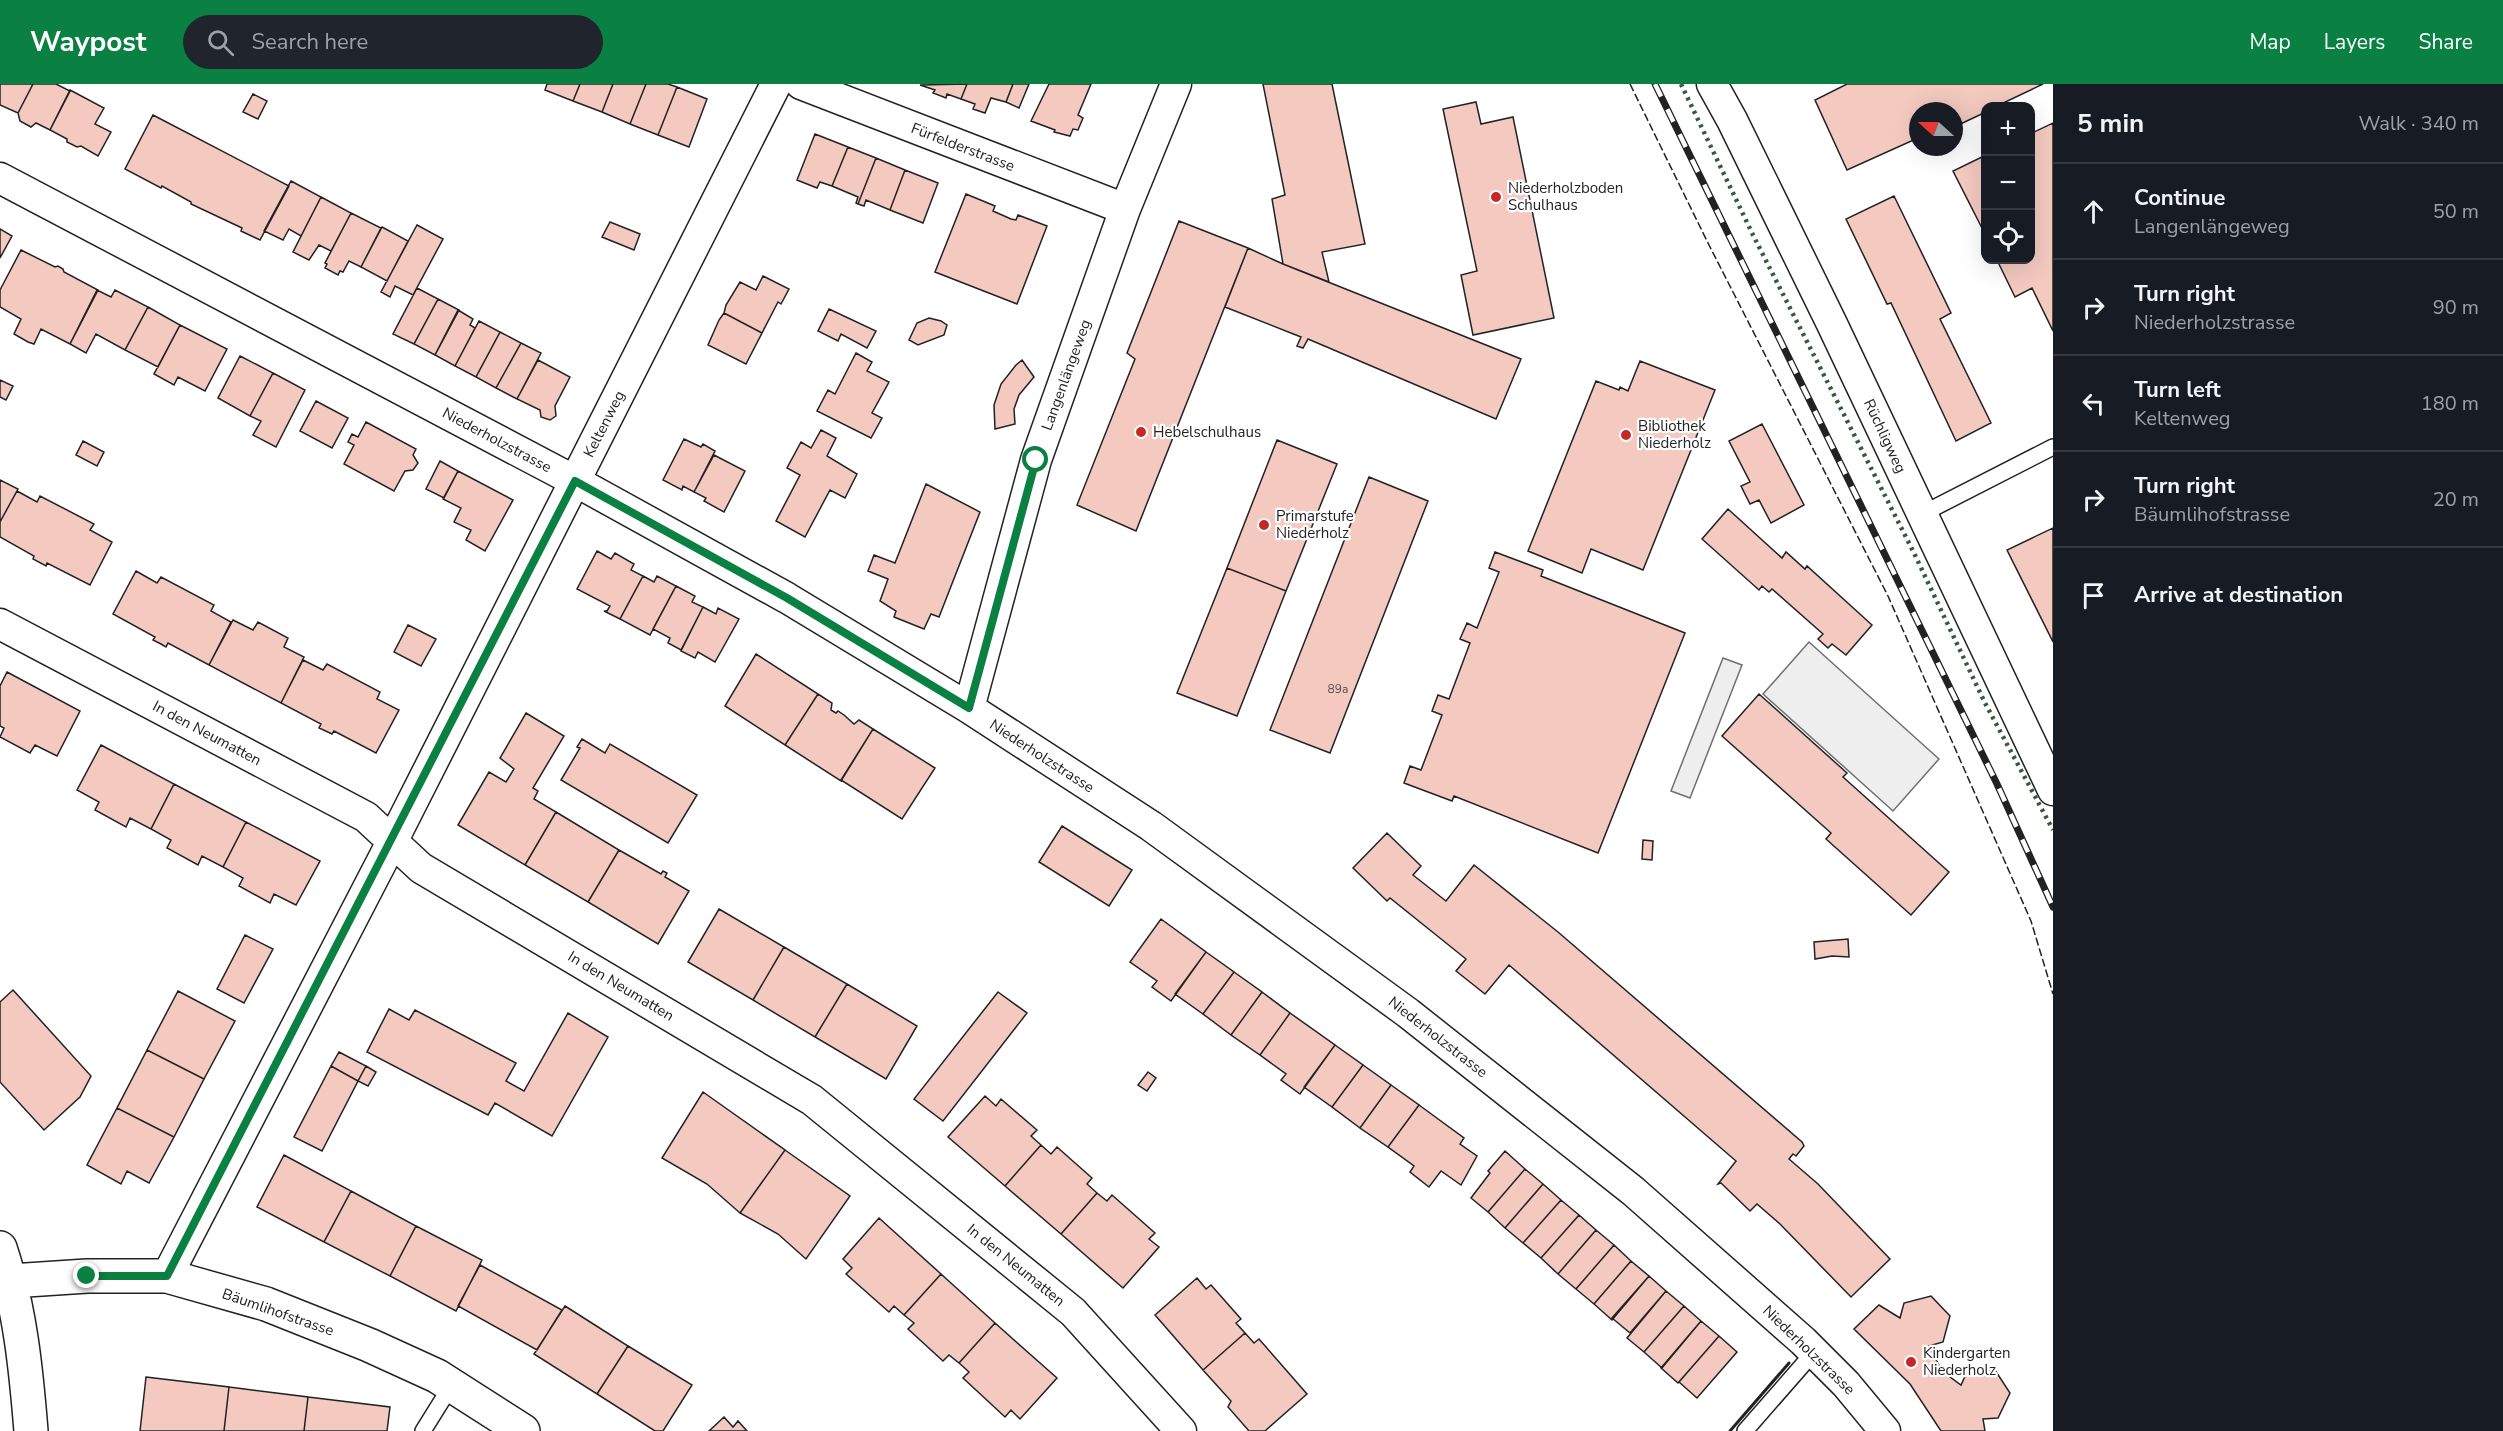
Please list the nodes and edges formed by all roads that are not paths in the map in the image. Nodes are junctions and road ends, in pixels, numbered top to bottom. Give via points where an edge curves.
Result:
1 (776, 84) edge
2 (801, 84) edge
3 (1176, 84) edge
4 (1712, 84) edge
5 (0, 178) edge
6 (1125, 209) junction
7 (2053, 447) edge
8 (575, 481) junction
9 (1922, 514) junction
10 (0, 624) edge
11 (969, 708) junction
12 (2053, 790) edge
13 (393, 840) junction
14 (0, 1248) edge
15 (167, 1276) junction
16 (11, 1281) junction
17 (1814, 1352) junction
18 (451, 1386) junction
19 (31, 1431) edge
20 (423, 1431) edge
21 (523, 1431) edge
22 (1181, 1431) edge
23 (1745, 1431) edge
24 (1885, 1431) edge

1 - 8 street, Keltenweg
2 - 6 street, Fürfelderstrasse
3 - 6 street, Langenlängeweg
4 - 9 street, Rüchligweg
5 - 8 street, Niederholzstrasse
6 - 11 street, Langenlängeweg via 1036,460
7 - 9 lane
8 - 11 street, Niederholzstrasse via 787,598
8 - 13 street, Keltenweg
9 - 12 street, Rüchligweg
10 - 13 street, In den Neumatten via 366,817
11 - 17 street, Niederholzstrasse via 1151,826 1408,1013 1633,1191
13 - 15 street, Keltenweg
13 - 22 street, In den Neumatten via 421,867 812,1100 1073,1312
14 - 16 main road
15 - 16 main road, Bäumlihofstrasse
15 - 18 main road, Bäumlihofstrasse via 266,1304 369,1345
16 - 19 main road via 24,1350
17 - 23 lane
17 - 24 street, Niederholzstrasse via 1846,1383
18 - 20 lane
18 - 21 main road, Bäumlihofstrasse

